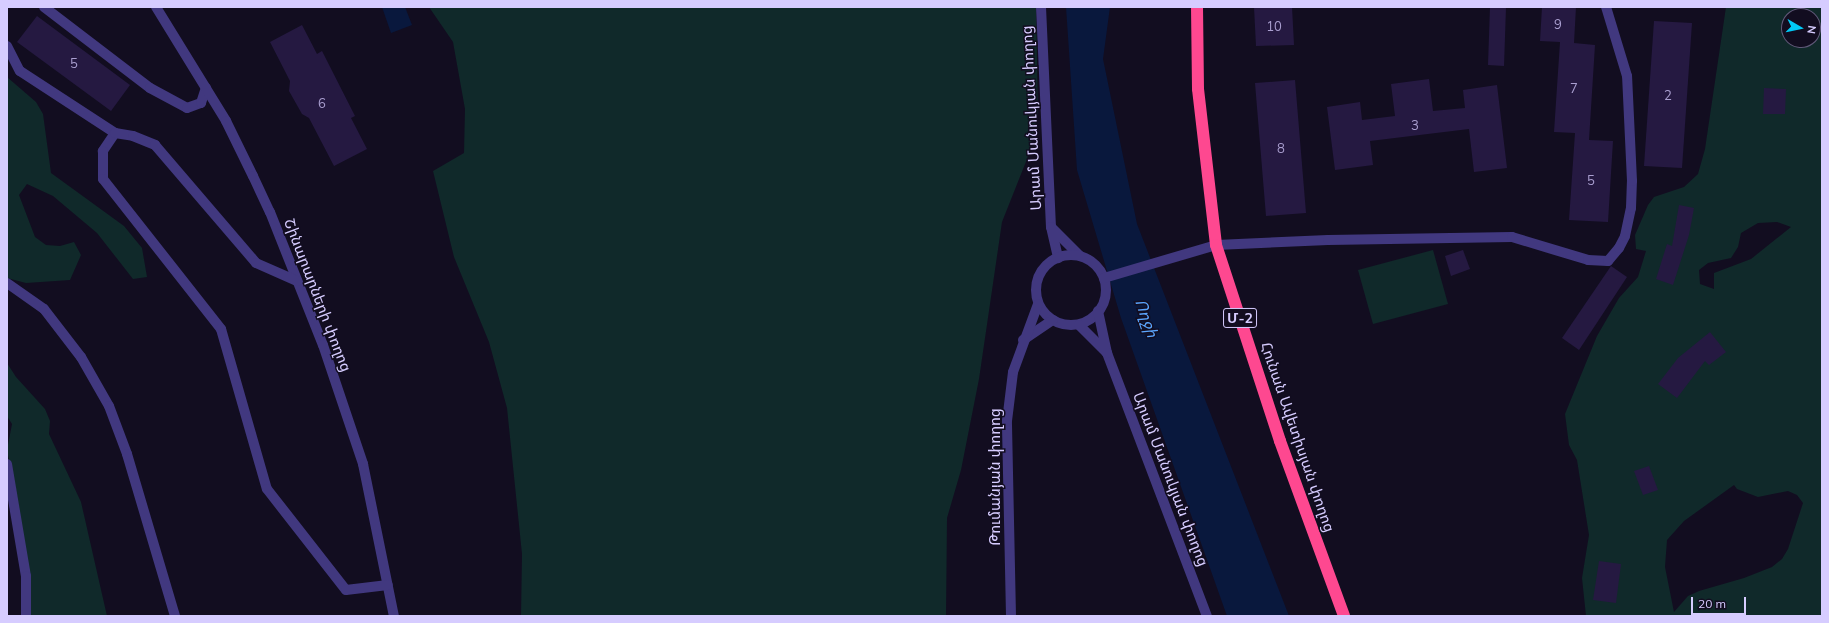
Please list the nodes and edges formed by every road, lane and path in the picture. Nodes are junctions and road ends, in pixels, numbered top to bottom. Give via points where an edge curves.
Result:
1 (44, 7) edge
2 (156, 7) edge
3 (1041, 7) edge
4 (1196, 7) edge
5 (1606, 7) edge
6 (7, 46) edge
7 (206, 88) junction
8 (115, 133) junction
9 (1051, 227) junction
10 (1216, 245) junction
11 (1080, 256) junction
12 (1058, 258) junction
13 (1105, 278) junction
14 (297, 281) junction
15 (7, 283) edge
16 (1038, 304) junction
17 (1098, 310) junction
18 (1053, 320) junction
19 (1080, 325) junction
20 (1023, 340) junction
21 (1107, 353) junction
22 (7, 464) edge
23 (388, 585) junction
24 (26, 616) edge
25 (175, 616) edge
26 (394, 616) edge
27 (1011, 616) edge
28 (1207, 616) edge
29 (1344, 616) edge

1 - 7 street via 150,88 187,108 201,103
2 - 7 street, Շինարարների փողոց
3 - 9 street, Արամ Մանուկյան փողոց
4 - 10 highway, Հունան Ավետիսյան փողոց / Մ-2 via 1198,89
5 - 10 street via 1627,76 1630,108 1631,208 1625,236 1608,261 1588,260 1512,237
6 - 8 street via 20,71
7 - 14 street, Շինարարների փողոց via 226,120 270,212
8 - 14 street via 133,136 155,145 256,263
8 - 23 street via 103,151 103,179 220,329 267,489 346,590
9 - 11 street, Արամ Մանուկյան փողոց
9 - 12 street, Արամ Մանուկյան փողոց
10 - 13 street
10 - 29 highway, Հունան Ավետիսյան փողոց / Մ-2 via 1280,441
11 - 12 street
11 - 13 street via 1094,264
12 - 16 street via 1044,269 1038,279
13 - 17 street via 1106,294
14 - 23 street, Շինարարների փողոց via 323,345 363,464
15 - 25 street via 44,309 81,357 109,406 129,462
16 - 18 street
16 - 20 street, Թումանյան փողոց
17 - 19 street via 1088,321
17 - 21 street, Արամ Մանուկյան փողոց
18 - 19 street
18 - 20 street
19 - 21 street, Արամ Մանուկյան փողոց
20 - 27 street, Թումանյան փողոց via 1013,372 1007,421
21 - 28 street, Արամ Մանուկյան փողոց
22 - 24 street via 26,576
23 - 26 street, Շինարարների փողոց

